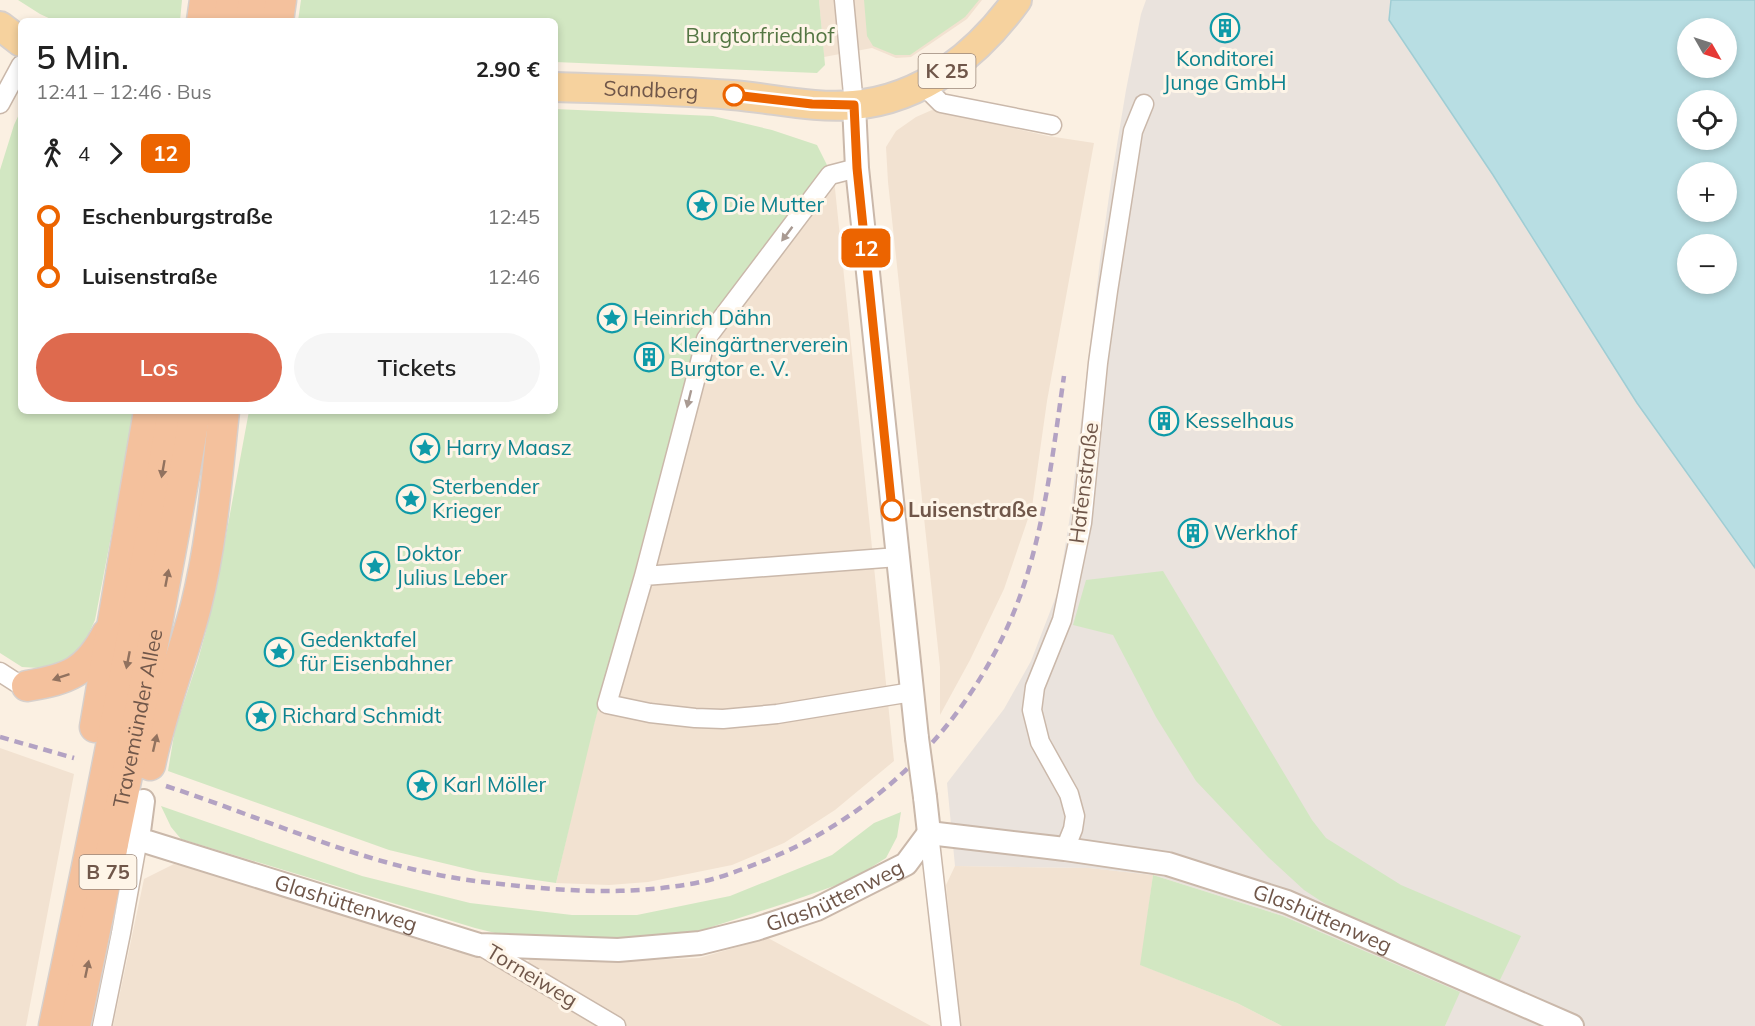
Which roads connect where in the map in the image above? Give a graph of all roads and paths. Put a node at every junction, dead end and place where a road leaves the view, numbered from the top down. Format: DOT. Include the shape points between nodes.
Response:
graph roads {
  1 [pos="205,0"];
  2 [pos="232,0"];
  3 [pos="254,0"];
  4 [pos="281,0"];
  5 [pos="844,0"];
  6 [pos="1017,0"];
  7 [pos="202,18"];
  8 [pos="229,18"];
  9 [pos="251,18"];
  10 [pos="278,18"];
  11 [pos="0,26"];
  12 [pos="18,40"];
  13 [pos="18,71"];
  14 [pos="924,86"];
  15 [pos="558,87"];
  16 [pos="0,104"];
  17 [pos="1144,104"];
  18 [pos="854,105"];
  19 [pos="1052,125"];
  20 [pos="857,168"];
  21 [pos="148,414"];
  22 [pos="172,414"];
  23 [pos="195,414"];
  24 [pos="224,414"];
  25 [pos="214,505"];
  26 [pos="898,557"];
  27 [pos="644,576"];
  28 [pos="113,624"];
  29 [pos="0,672"];
  30 [pos="27,686"];
  31 [pos="912,692"];
  32 [pos="140,718"];
  33 [pos="143,801"];
  34 [pos="929,833"];
  35 [pos="138,839"];
  36 [pos="1065,849"];
  37 [pos="479,945"];
  38 [pos="66,969"];
  39 [pos="44,1026"];
  40 [pos="54,1026"];
  41 [pos="75,1026"];
  42 [pos="102,1026"];
  43 [pos="616,1026"];
  44 [pos="951,1026"];
  45 [pos="1572,1026"];
  1 -- 7 [label="highway"];
  2 -- 8 [label="highway"];
  3 -- 9 [label="highway"];
  4 -- 10 [label="highway"];
  5 -- 18 [label="street"];
  6 -- 14 [label="main road, K 25" via="990,33"];
  11 -- 12 [label="main road"];
  13 -- 16 [label="street"];
  14 -- 18 [label="main road, K 25"];
  14 -- 19 [label="street" via="941,103"];
  15 -- 18 [label="main road, Sandberg / K 25" via="730,94"];
  17 -- 36 [label="street, Hafenstraße" via="1133,131 1108,291 1082,523 1062,620 1035,687 1032,710 1040,742 1069,794 1075,816"];
  18 -- 20 [label="street"];
  20 -- 26 [label="street"];
  20 -- 27 [label="street, one-way" via="831,175 706,339"];
  21 -- 28 [label="highway, B 75"];
  22 -- 38 [label="highway, Travemünder Allee, one-way"];
  32 -- 23 [label="highway, Travemünder Allee, one-way"];
  24 -- 25 [label="highway, B 75"];
  25 -- 32 [label="highway, B 75" via="171,639"];
  33 -- 25 [label="highway, one-way" via="156,739 196,608"];
  26 -- 27 [label="street"];
  26 -- 31 [label="street"];
  27 -- 31 [label="street" via="607,705 650,713 723,718 777,714"];
  28 -- 30 [label="highway, one-way" via="97,653 78,672"];
  28 -- 38 [label="highway, B 75" via="75,850"];
  29 -- 30 [label="street"];
  31 -- 34 [label="street, bridge"];
  41 -- 32 [label="highway, Travemünder Allee / B 75, one-way"];
  33 -- 35 [label="street, Travemünder Allee"];
  34 -- 36 [label="street, Glashüttenweg"];
  34 -- 37 [label="street, Glashüttenweg" via="906,864 817,909 700,943 618,950"];
  34 -- 44 [label="street"];
  35 -- 37 [label="street, Glashüttenweg"];
  35 -- 42 [label="street, Travemünder Allee"];
  36 -- 45 [label="street, Glashüttenweg" via="1168,864 1287,902"];
  37 -- 43 [label="street, Torneiweg"];
  38 -- 39 [label="highway"];
  38 -- 40 [label="highway, Travemünder Allee / B 75"];
}
